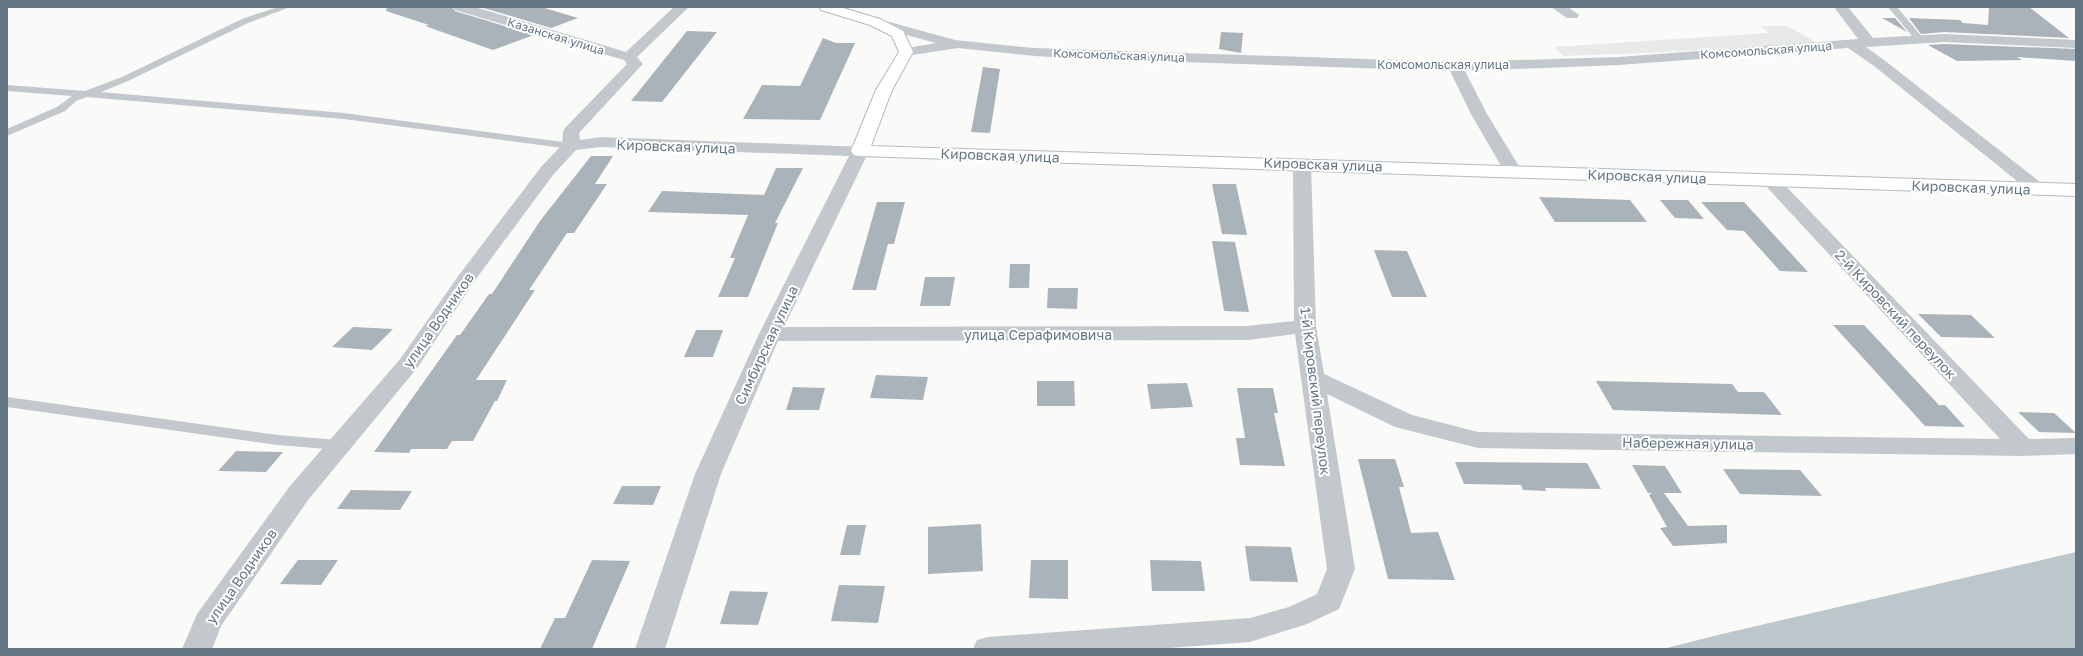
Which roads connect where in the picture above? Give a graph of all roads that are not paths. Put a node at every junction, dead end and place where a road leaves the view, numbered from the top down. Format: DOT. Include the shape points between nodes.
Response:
graph roads {
  1 [pos="286,7"];
  2 [pos="460,7"];
  3 [pos="682,7"];
  4 [pos="826,7"];
  5 [pos="1558,7"];
  6 [pos="1841,7"];
  7 [pos="1892,7"];
  8 [pos="1572,15"];
  9 [pos="875,22"];
  10 [pos="1920,40"];
  11 [pos="1869,43"];
  12 [pos="958,44"];
  13 [pos="1851,44"];
  14 [pos="2076,44"];
  15 [pos="906,52"];
  16 [pos="629,57"];
  17 [pos="1454,67"];
  18 [pos="7,88"];
  19 [pos="85,94"];
  20 [pos="7,133"];
  21 [pos="571,146"];
  22 [pos="860,151"];
  23 [pos="1302,164"];
  24 [pos="1514,171"];
  25 [pos="1770,180"];
  26 [pos="2038,189"];
  27 [pos="2075,191"];
  28 [pos="1305,326"];
  29 [pos="770,334"];
  30 [pos="1313,378"];
  31 [pos="7,402"];
  32 [pos="338,445"];
  33 [pos="2076,446"];
  34 [pos="2023,448"];
  35 [pos="197,649"];
  36 [pos="650,649"];
  37 [pos="988,649"];
  1 -- 19 [label="lane" via="245,21 125,79"];
  2 -- 16 [label="street, Казанская улица"];
  3 -- 16 [label="street"];
  4 -- 9 [label="main road"];
  5 -- 8 [label="street"];
  6 -- 11 [label="street"];
  7 -- 10 [label="lane"];
  9 -- 12 [label="street"];
  9 -- 15 [label="main road" via="898,34"];
  10 -- 11 [label="street, Комсомольская улица"];
  10 -- 14 [label="street, Комсомольская улица" via="1951,38"];
  11 -- 13 [label="street, Комсомольская улица"];
  12 -- 15 [label="street, Комсомольская улица"];
  12 -- 17 [label="street, Комсомольская улица" via="1072,54"];
  13 -- 17 [label="street, Комсомольская улица" via="1619,61"];
  13 -- 26 [label="street" via="1879,63"];
  15 -- 22 [label="main road, Симбирская улица" via="884,90"];
  16 -- 21 [label="street" via="635,64 570,132"];
  17 -- 24 [label="street"];
  18 -- 19 [label="lane"];
  19 -- 20 [label="lane" via="72,99 61,109"];
  19 -- 21 [label="lane" via="344,116"];
  21 -- 22 [label="street, Кировская улица" via="601,142"];
  21 -- 32 [label="street, улица Водников" via="547,171 471,272 410,362"];
  22 -- 23 [label="main road, Кировская улица"];
  22 -- 29 [label="street, Симбирская улица"];
  23 -- 24 [label="main road, Кировская улица"];
  23 -- 28 [label="street, 1-й Кировский переулок"];
  24 -- 25 [label="main road, Кировская улица"];
  25 -- 26 [label="main road, Кировская улица"];
  25 -- 34 [label="street, 2-й Кировский переулок"];
  26 -- 27 [label="main road, Кировская улица"];
  28 -- 29 [label="street, улица Серафимовича" via="1247,333"];
  28 -- 30 [label="street, 1-й Кировский переулок"];
  29 -- 36 [label="street, Симбирская улица" via="708,474"];
  30 -- 34 [label="street, Набережная улица" via="1404,421 1478,440"];
  30 -- 37 [label="street, 1-й Кировский переулок" via="1341,569 1329,601 1297,616 1250,630"];
  31 -- 32 [label="lane" via="278,440"];
  32 -- 35 [label="street, улица Водников" via="299,493 232,586 208,622"];
  33 -- 34 [label="street, Набережная улица"];
}
